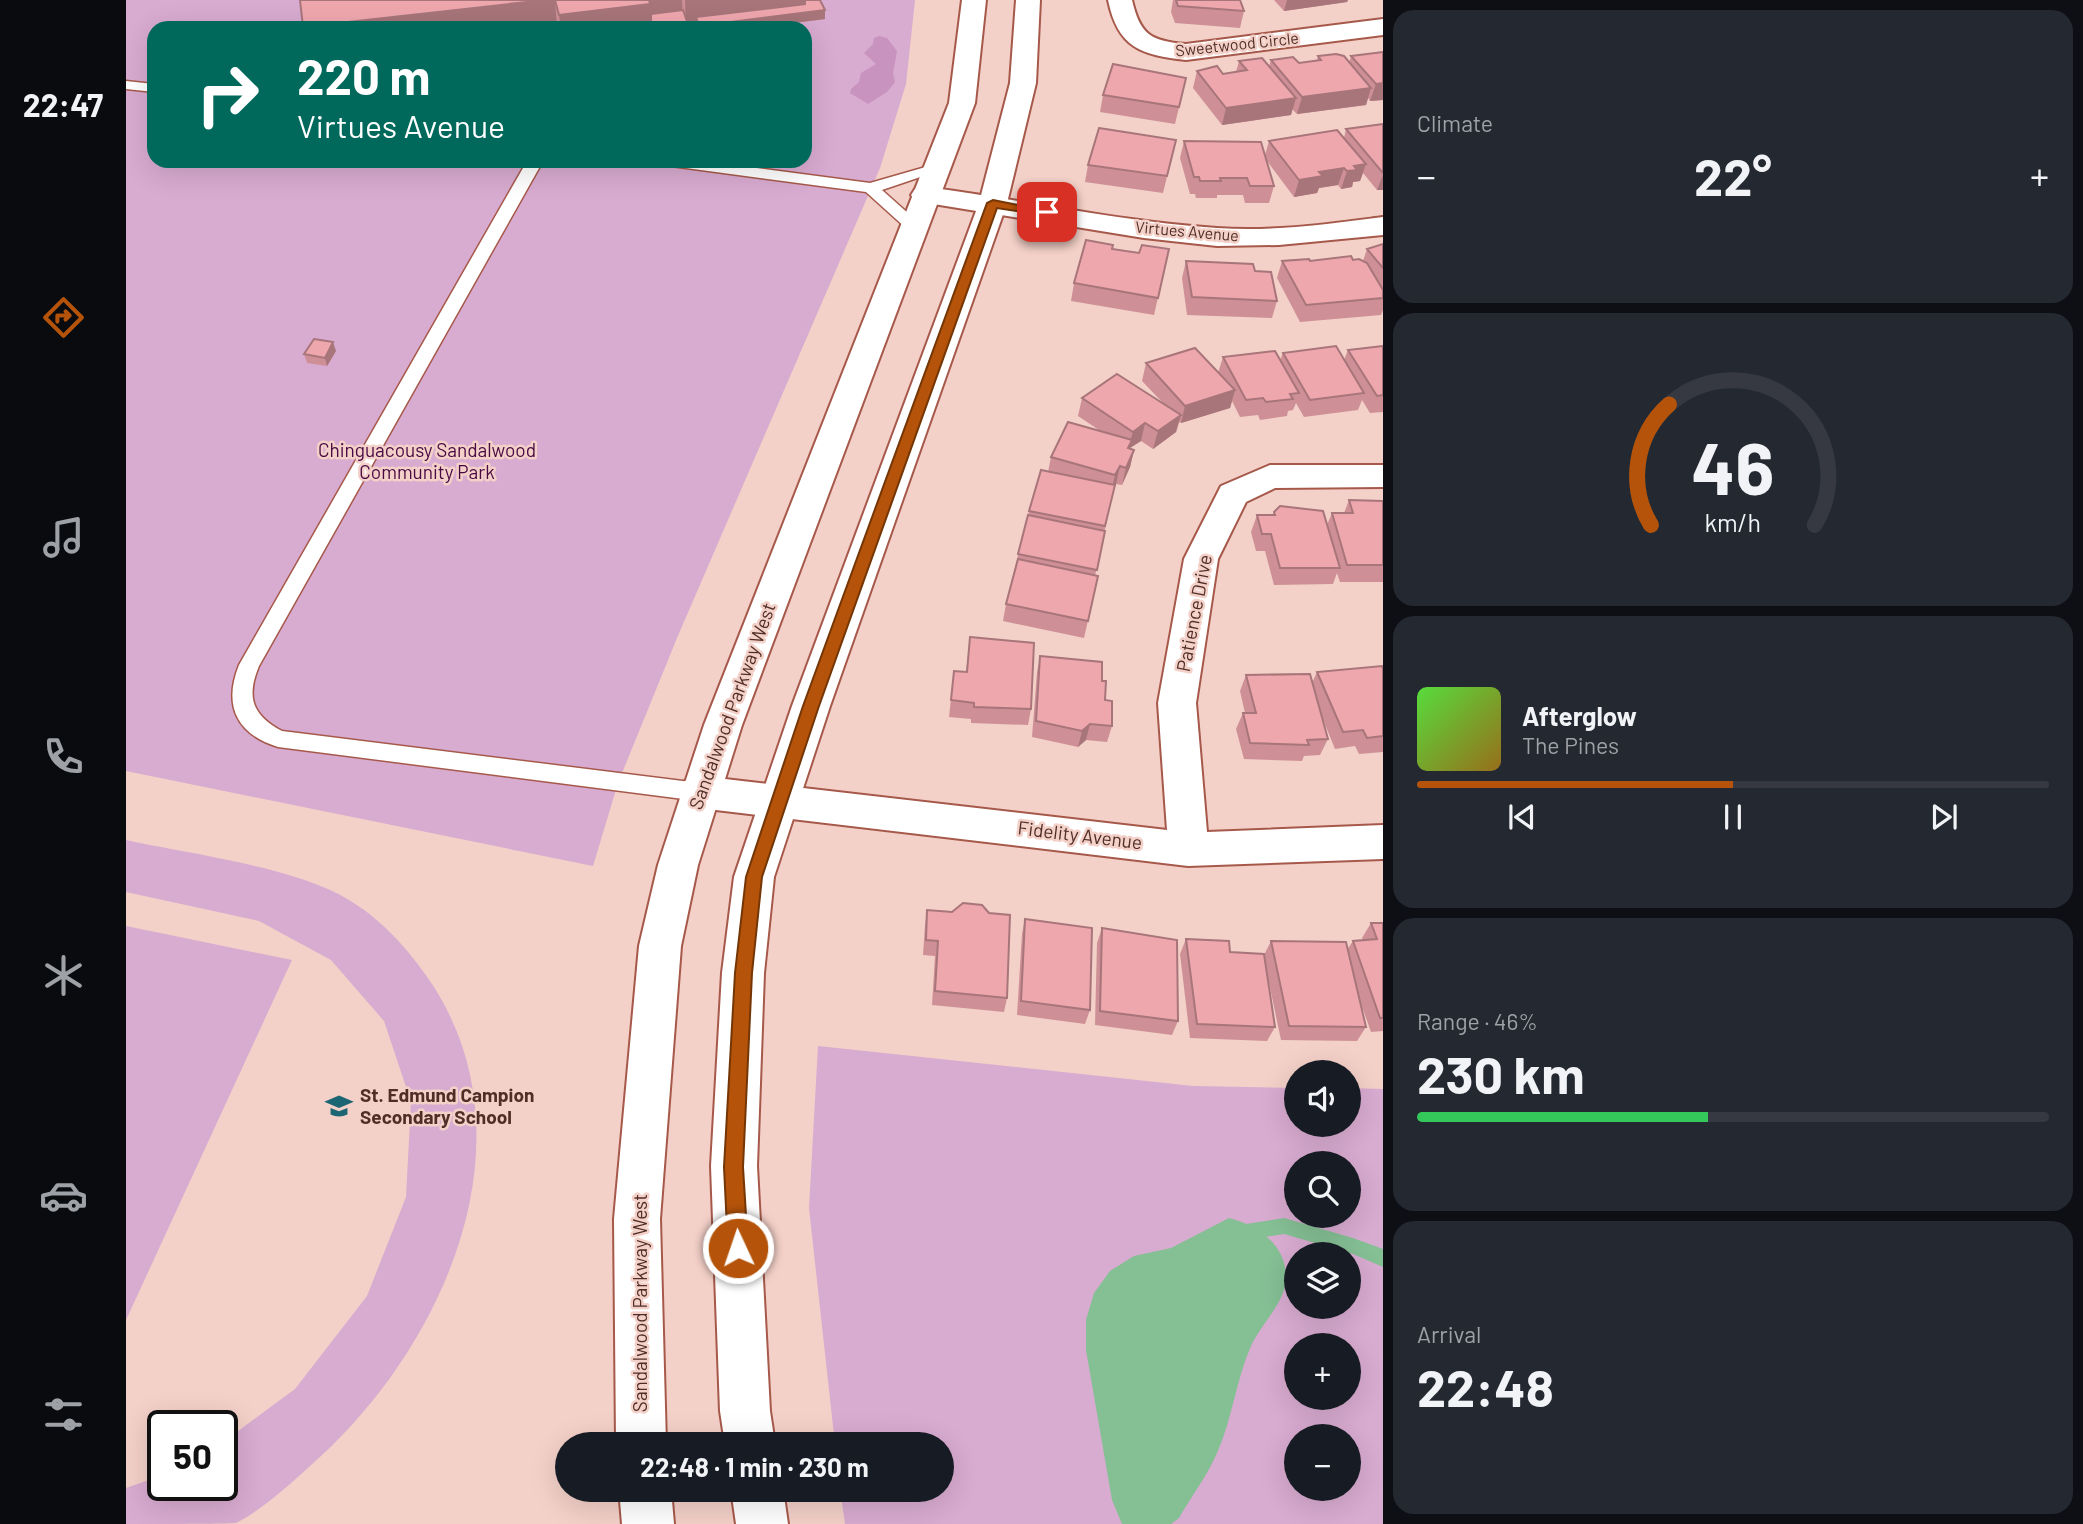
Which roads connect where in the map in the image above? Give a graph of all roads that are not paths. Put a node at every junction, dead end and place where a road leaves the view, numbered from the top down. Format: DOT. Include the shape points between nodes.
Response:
graph roads {
  1 [pos="974,0"];
  2 [pos="1028,0"];
  3 [pos="1120,0"];
  4 [pos="1383,27"];
  5 [pos="126,85"];
  6 [pos="147,87"];
  7 [pos="531,168"];
  8 [pos="738,168"];
  9 [pos="872,188"];
  10 [pos="925,197"];
  11 [pos="993,203"];
  12 [pos="1383,226"];
  13 [pos="1383,476"];
  14 [pos="699,792"];
  15 [pos="778,799"];
  16 [pos="1383,842"];
  17 [pos="1188,849"];
  18 [pos="641,1432"];
  19 [pos="749,1432"];
  20 [pos="646,1502"];
  21 [pos="759,1502"];
  22 [pos="648,1524"];
  23 [pos="762,1524"];
  1 -- 10 [label="main road, Sandalwood Parkway West" via="962,103"];
  2 -- 11 [label="main road" via="1023,82"];
  3 -- 4 [label="main road, Sweetwood Circle" via="1123,20 1133,38 1159,50 1186,52"];
  5 -- 6 [label="lane"];
  7 -- 14 [label="lane" via="249,665 240,700 259,730 278,738"];
  8 -- 9 [label="lane"];
  9 -- 10 [label="lane"];
  9 -- 10 [label="lane"];
  10 -- 11 [label="main road, Virtues Avenue"];
  10 -- 14 [label="main road, Sandalwood Parkway West"];
  11 -- 12 [label="main road, Virtues Avenue" via="1153,231 1221,237"];
  11 -- 15 [label="main road"];
  13 -- 17 [label="main road, Patience Drive" via="1270,477 1233,494 1200,559 1177,703"];
  14 -- 15 [label="main road"];
  14 -- 18 [label="main road, Sandalwood Parkway West" via="660,946 637,1219"];
  15 -- 17 [label="main road, Fidelity Avenue"];
  15 -- 19 [label="main road" via="754,877 743,973 734,1167"];
  16 -- 17 [label="main road, Fidelity Avenue"];
  20 -- 22 [label="main road"];
  21 -- 23 [label="main road"];
}
